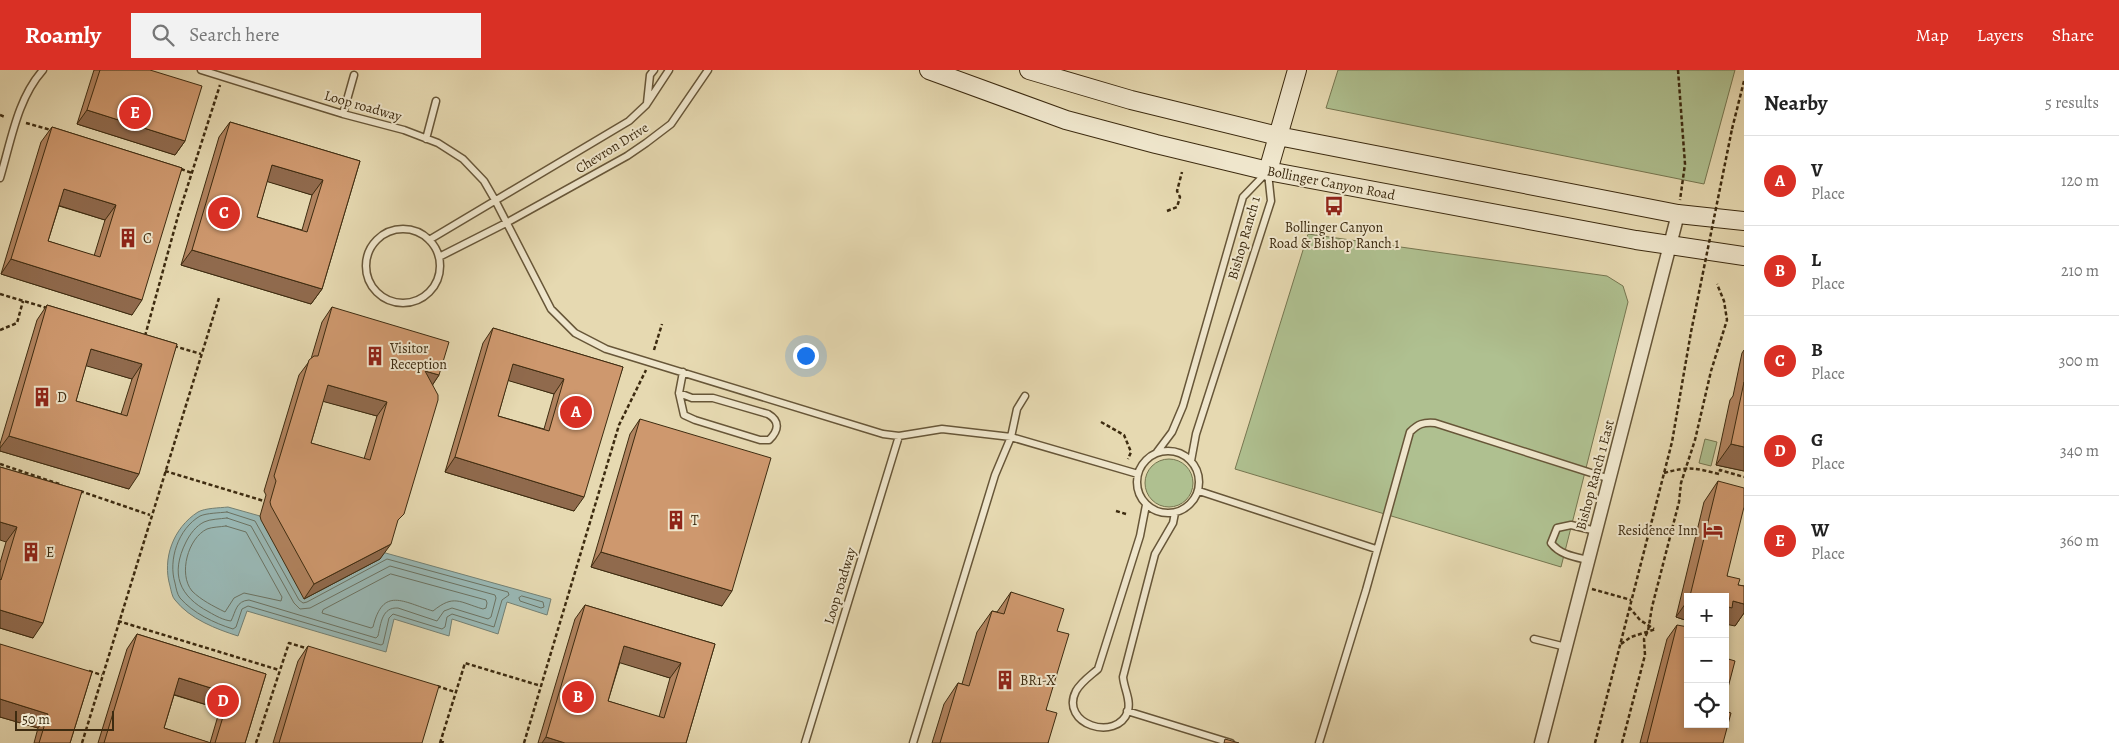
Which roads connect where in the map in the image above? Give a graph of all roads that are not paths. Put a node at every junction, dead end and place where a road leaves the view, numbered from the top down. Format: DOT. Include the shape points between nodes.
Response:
graph roads {
  1 [pos="43,70"];
  2 [pos="201,70"];
  3 [pos="654,70"];
  4 [pos="669,70"];
  5 [pos="708,70"];
  6 [pos="928,70"];
  7 [pos="1029,70"];
  8 [pos="1297,70"];
  9 [pos="354,75"];
  10 [pos="436,101"];
  11 [pos="646,105"];
  12 [pos="343,114"];
  13 [pos="1278,136"];
  14 [pos="426,139"];
  15 [pos="1268,171"];
  16 [pos="0,178"];
  17 [pos="495,200"];
  18 [pos="1678,214"];
  19 [pos="1744,221"];
  20 [pos="508,222"];
  21 [pos="429,240"];
  22 [pos="1671,246"];
  23 [pos="1744,256"];
  24 [pos="440,257"];
  25 [pos="684,372"];
  26 [pos="679,393"];
  27 [pos="1025,396"];
  28 [pos="899,436"];
  29 [pos="1011,436"];
  30 [pos="1157,452"];
  31 [pos="1191,460"];
  32 [pos="1138,474"];
  33 [pos="1610,479"];
  34 [pos="1199,491"];
  35 [pos="1146,505"];
  36 [pos="1175,513"];
  37 [pos="1596,531"];
  38 [pos="1376,549"];
  39 [pos="1588,560"];
  40 [pos="1534,639"];
  41 [pos="1566,647"];
  42 [pos="1128,711"];
  43 [pos="805,743"];
  44 [pos="913,743"];
  45 [pos="1231,743"];
  46 [pos="1319,743"];
  47 [pos="1541,743"];
  1 -- 16 [label="lane" via="25,96"];
  2 -- 12 [label="lane, Loop roadway"];
  3 -- 11 [label="lane" via="650,75"];
  4 -- 11 [label="lane, Chevron Drive"];
  5 -- 20 [label="lane, Chevron Drive" via="671,124 627,156"];
  6 -- 15 [label="main road, Bollinger Canyon Road" via="1066,120"];
  7 -- 13 [label="main road" via="1131,100"];
  8 -- 13 [label="main road"];
  9 -- 12 [label="lane"];
  10 -- 14 [label="lane"];
  11 -- 17 [label="lane, Chevron Drive" via="612,132"];
  12 -- 14 [label="lane, Loop roadway"];
  13 -- 15 [label="main road"];
  13 -- 18 [label="main road"];
  14 -- 17 [label="lane, Loop roadway" via="463,159 484,181"];
  15 -- 22 [label="main road, Bollinger Canyon Road"];
  15 -- 30 [label="lane, Bishop Ranch 1" via="1244,197 1183,406 1172,432"];
  15 -- 31 [label="lane, Bishop Ranch 1" via="1270,201 1196,434"];
  17 -- 20 [label="lane, Loop roadway"];
  17 -- 21 [label="lane, Chevron Drive"];
  18 -- 19 [label="main road"];
  18 -- 22 [label="street, Bishop Ranch 1 East"];
  20 -- 24 [label="lane, Chevron Drive"];
  20 -- 25 [label="lane, Loop roadway" via="551,309 575,333 606,349"];
  21 -- 24 [label="lane"];
  21 -- 24 [label="lane" via="419,232 407,229 383,235 368,255 368,280 384,298 396,303 420,300 438,282"];
  22 -- 23 [label="main road, Bollinger Canyon Road"];
  22 -- 33 [label="street, Bishop Ranch 1 East"];
  25 -- 26 [label="lane"];
  25 -- 28 [label="lane, Loop roadway" via="883,434"];
  26 -- 26 [label="lane" via="684,415 695,420 760,440 769,440 777,429 774,418 768,414 713,398 692,398"];
  27 -- 29 [label="lane" via="1017,409"];
  28 -- 29 [label="lane, Loop roadway" via="942,429"];
  28 -- 43 [label="lane, Loop roadway"];
  29 -- 32 [label="lane, Loop roadway"];
  29 -- 44 [label="lane" via="994,475"];
  30 -- 31 [label="lane" via="1172,451"];
  30 -- 32 [label="lane" via="1144,461"];
  31 -- 34 [label="lane" via="1199,473"];
  32 -- 35 [label="lane" via="1137,487"];
  33 -- 37 [label="street, Bishop Ranch 1 East"];
  33 -- 38 [label="lane" via="1435,423 1417,424 1410,432"];
  34 -- 36 [label="lane" via="1190,505"];
  34 -- 38 [label="lane"];
  35 -- 36 [label="lane" via="1162,513"];
  35 -- 42 [label="lane" via="1140,536 1098,669 1082,683 1073,699 1078,717 1090,728 1099,730 1117,724"];
  36 -- 42 [label="lane" via="1173,524 1155,554 1123,677"];
  37 -- 39 [label="street, Bishop Ranch 1 East"];
  37 -- 39 [label="lane" via="1564,525 1553,534 1552,543 1556,549"];
  38 -- 46 [label="lane"];
  39 -- 41 [label="street, Bishop Ranch 1 East"];
  40 -- 41 [label="lane"];
  41 -- 47 [label="street, Bishop Ranch 1 East"];
  42 -- 45 [label="lane"];
}
